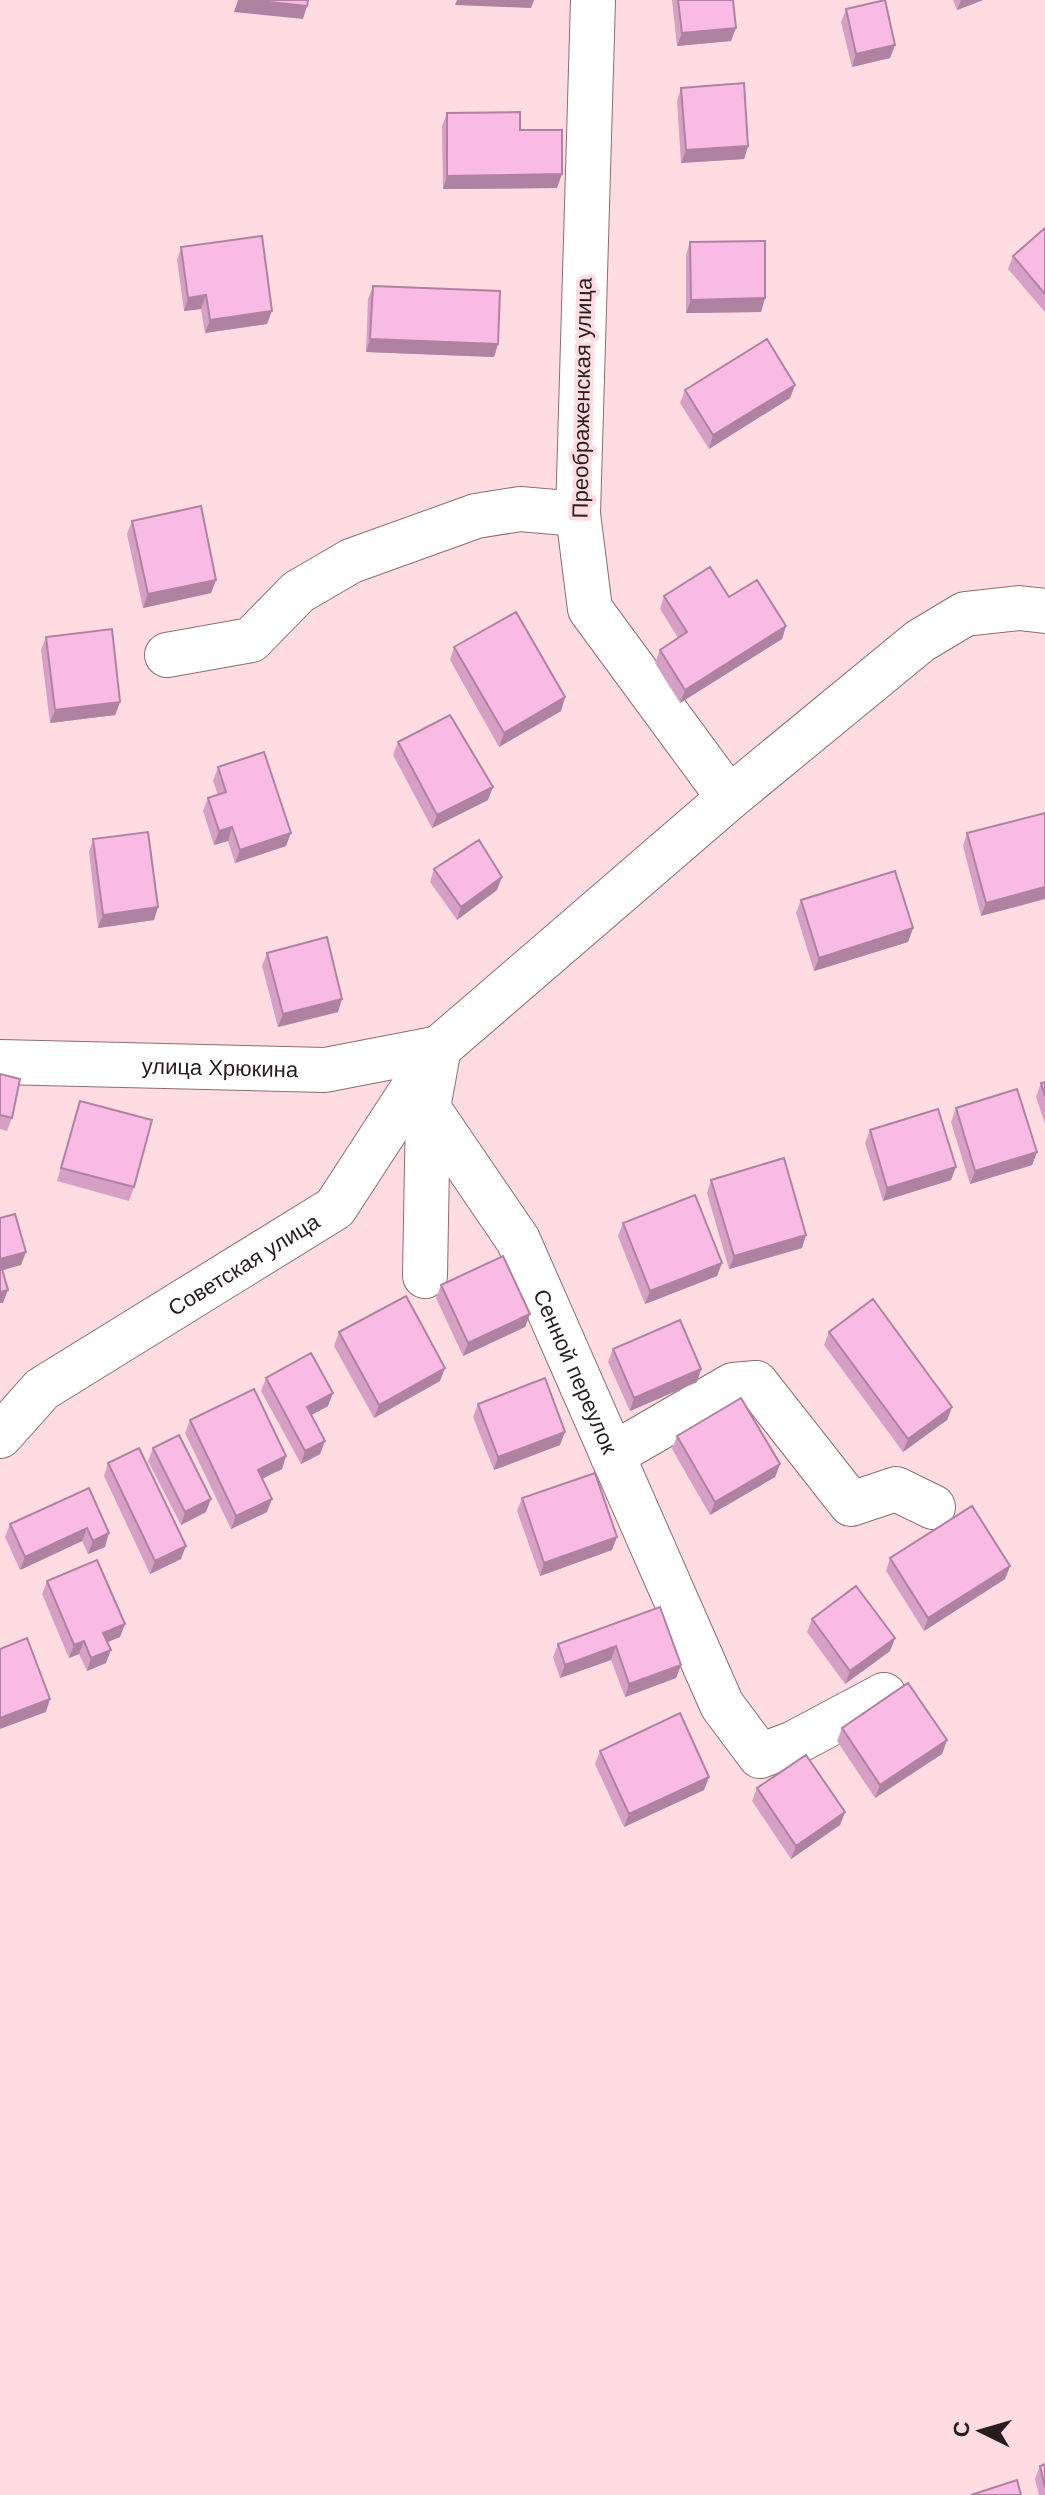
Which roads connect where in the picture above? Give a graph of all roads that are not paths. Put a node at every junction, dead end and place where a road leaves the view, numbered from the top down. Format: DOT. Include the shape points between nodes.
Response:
graph roads {
  1 [pos="593,0"];
  2 [pos="578,514"];
  3 [pos="1045,611"];
  4 [pos="167,655"];
  5 [pos="729,798"];
  6 [pos="439,1048"];
  7 [pos="0,1062"];
  8 [pos="428,1108"];
  9 [pos="425,1276"];
  10 [pos="0,1436"];
  11 [pos="612,1455"];
  12 [pos="933,1507"];
  13 [pos="884,1695"];
  1 -- 2 [label="street, Преображенская улица"];
  2 -- 4 [label="street" via="520,509 476,516 351,561 298,592 251,640"];
  2 -- 5 [label="street, Преображенская улица" via="590,609"];
  3 -- 5 [label="street" via="965,614 920,641"];
  5 -- 6 [label="street"];
  6 -- 7 [label="street, улица Хрюкина" via="325,1070"];
  6 -- 8 [label="street"];
  6 -- 10 [label="street, Советская улица" via="335,1208 42,1389"];
  8 -- 9 [label="street"];
  8 -- 11 [label="street, Сенной переулок" via="518,1240"];
  11 -- 12 [label="street" via="733,1385 756,1383 851,1504 896,1489"];
  11 -- 13 [label="street, Сенной переулок" via="722,1705 760,1756"];
}
